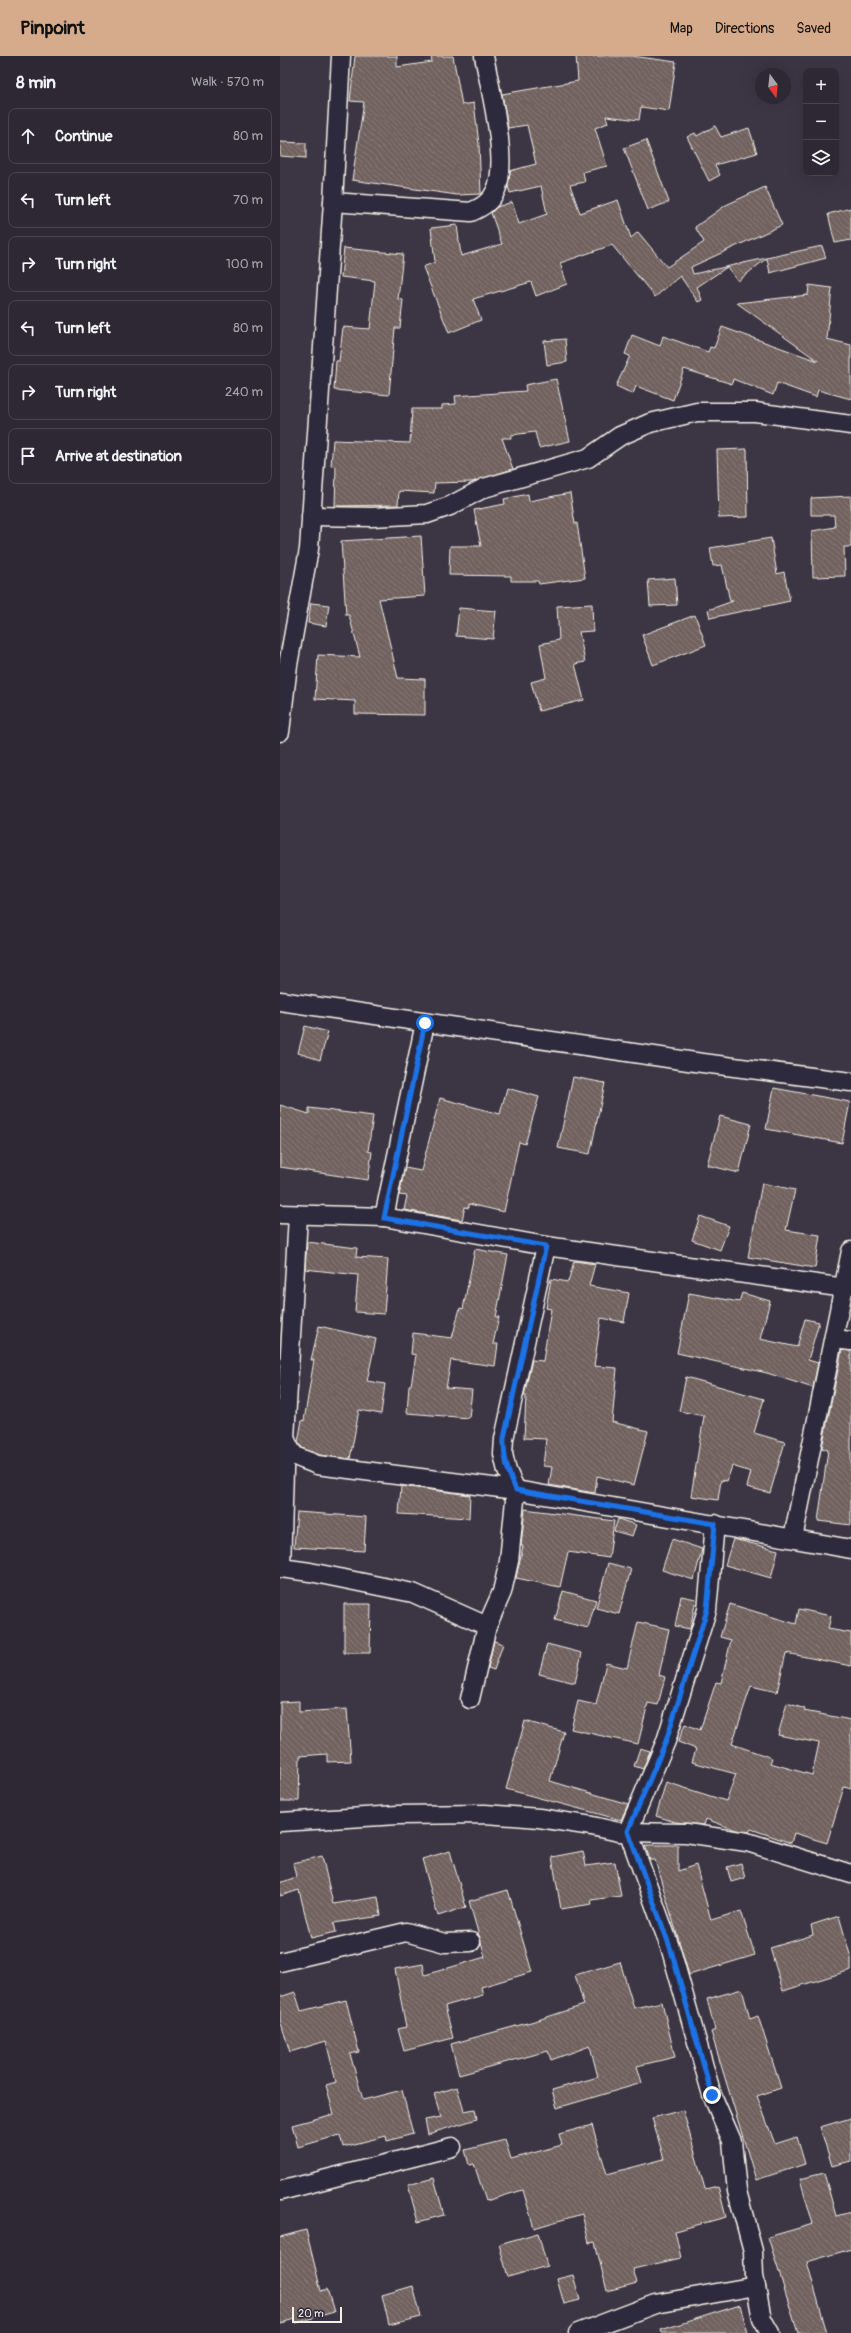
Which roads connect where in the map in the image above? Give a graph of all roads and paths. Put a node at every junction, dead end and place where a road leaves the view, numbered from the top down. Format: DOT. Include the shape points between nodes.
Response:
graph roads {
  1 [pos="341,56"];
  2 [pos="484,56"];
  3 [pos="333,202"];
  4 [pos="851,425"];
  5 [pos="311,516"];
  6 [pos="280,732"];
  7 [pos="280,1001"];
  8 [pos="425,1023"];
  9 [pos="851,1082"];
  10 [pos="280,1214"];
  11 [pos="298,1216"];
  12 [pos="384,1218"];
  13 [pos="546,1246"];
  14 [pos="851,1251"];
  15 [pos="844,1288"];
  16 [pos="843,1340"];
  17 [pos="282,1438"];
  18 [pos="516,1490"];
  19 [pos="715,1524"];
  20 [pos="793,1538"];
  21 [pos="851,1549"];
  22 [pos="280,1568"];
  23 [pos="487,1626"];
  24 [pos="470,1698"];
  25 [pos="280,1822"];
  26 [pos="628,1831"];
  27 [pos="851,1874"];
  28 [pos="471,1942"];
  29 [pos="280,1962"];
  30 [pos="452,2147"];
  31 [pos="280,2191"];
  32 [pos="756,2286"];
  33 [pos="578,2333"];
  34 [pos="770,2333"];
  1 -- 3 [label="street"];
  2 -- 3 [label="street" via="501,157 496,190 486,204 471,212"];
  3 -- 5 [label="street"];
  4 -- 5 [label="street" via="755,412 697,412 650,423 620,436 588,458 484,488 450,506 427,514 372,517"];
  5 -- 6 [label="street" via="309,549 288,665"];
  7 -- 8 [label="street"];
  8 -- 9 [label="street"];
  8 -- 12 [label="street"];
  10 -- 11 [label="street"];
  11 -- 12 [label="street"];
  11 -- 17 [label="street"];
  12 -- 13 [label="street"];
  13 -- 15 [label="street"];
  13 -- 18 [label="street" via="504,1438 503,1454 507,1471"];
  14 -- 15 [label="street"];
  15 -- 16 [label="street"];
  16 -- 20 [label="street"];
  17 -- 18 [label="street" via="298,1459 317,1465"];
  17 -- 22 [label="street"];
  18 -- 19 [label="street"];
  18 -- 23 [label="street" via="509,1561 502,1592"];
  19 -- 20 [label="street"];
  19 -- 26 [label="street" via="707,1610 666,1741"];
  20 -- 21 [label="street"];
  22 -- 23 [label="street" via="413,1593"];
  23 -- 24 [label="street"];
  25 -- 26 [label="street" via="398,1815 485,1814 540,1818 618,1832"];
  26 -- 27 [label="street" via="686,1833 747,1842"];
  26 -- 32 [label="street" via="671,1950 712,2095 732,2140 737,2191 753,2251"];
  28 -- 29 [label="street" via="445,1943 406,1932"];
  30 -- 31 [label="street"];
  32 -- 33 [label="street" via="655,2304"];
  32 -- 34 [label="street" via="762,2319"];
}
